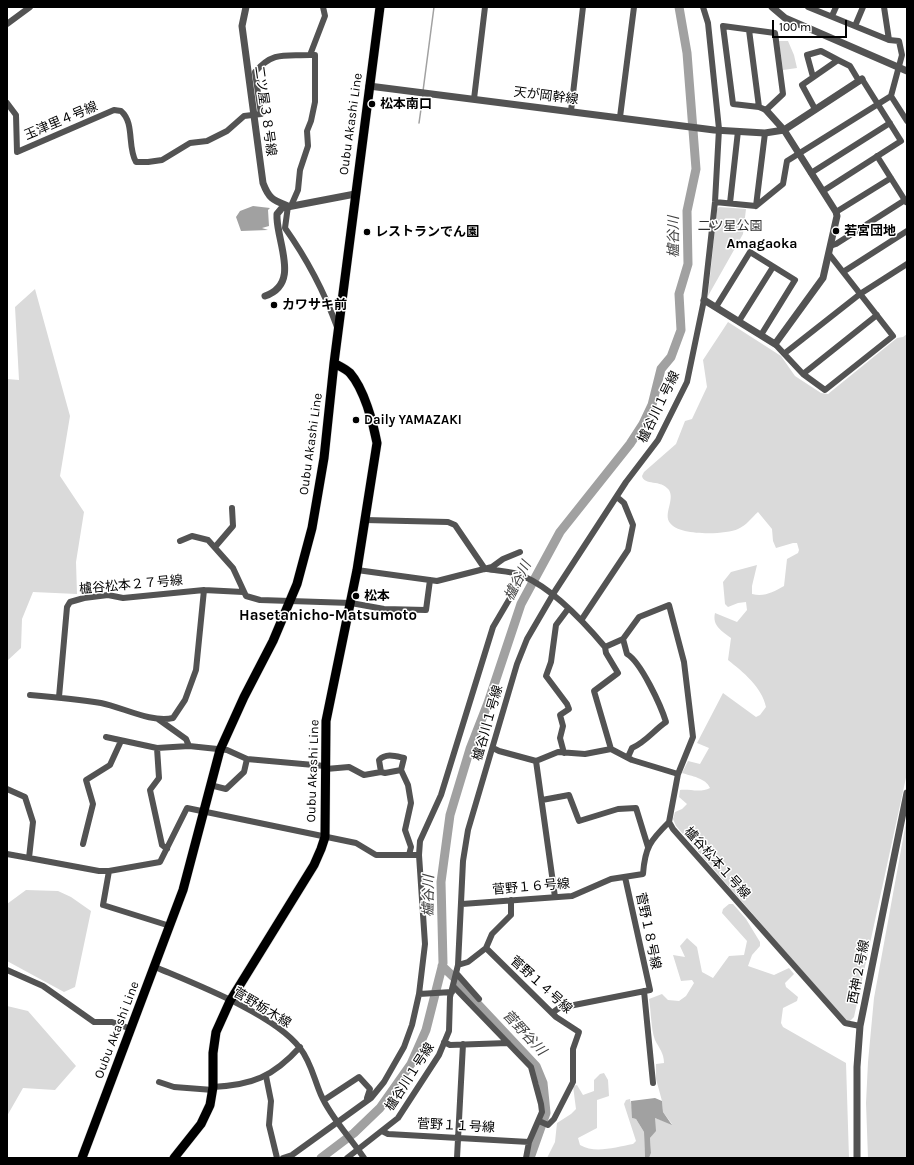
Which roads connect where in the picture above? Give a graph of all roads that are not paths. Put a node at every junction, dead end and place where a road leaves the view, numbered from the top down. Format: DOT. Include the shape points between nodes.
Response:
graph roads {
  1 [pos="30,7"];
  2 [pos="246,7"];
  3 [pos="323,7"];
  4 [pos="380,7"];
  5 [pos="485,7"];
  6 [pos="583,7"];
  7 [pos="634,7"];
  8 [pos="703,7"];
  9 [pos="772,7"];
  10 [pos="808,7"];
  11 [pos="836,7"];
  12 [pos="863,7"];
  13 [pos="884,7"];
  14 [pos="832,16"];
  15 [pos="7,24"];
  16 [pos="855,26"];
  17 [pos="749,30"];
  18 [pos="889,40"];
  19 [pos="310,55"];
  20 [pos="838,60"];
  21 [pos="898,68"];
  22 [pos="907,71"];
  23 [pos="813,77"];
  24 [pos="860,80"];
  25 [pos="369,86"];
  26 [pos="890,96"];
  27 [pos="474,99"];
  28 [pos="7,103"];
  29 [pos="877,103"];
  30 [pos="762,109"];
  31 [pos="815,109"];
  32 [pos="571,111"];
  33 [pos="254,115"];
  34 [pos="620,117"];
  35 [pos="907,121"];
  36 [pos="890,123"];
  37 [pos="716,129"];
  38 [pos="784,130"];
  39 [pos="738,131"];
  40 [pos="765,132"];
  41 [pos="904,139"];
  42 [pos="799,154"];
  43 [pos="877,156"];
  44 [pos="811,172"];
  45 [pos="891,178"];
  46 [pos="823,191"];
  47 [pos="355,194"];
  48 [pos="715,202"];
  49 [pos="906,202"];
  50 [pos="730,203"];
  51 [pos="289,206"];
  52 [pos="756,206"];
  53 [pos="836,212"];
  54 [pos="907,231"];
  55 [pos="830,246"];
  56 [pos="828,254"];
  57 [pos="773,267"];
  58 [pos="906,267"];
  59 [pos="843,272"];
  60 [pos="860,294"];
  61 [pos="265,296"];
  62 [pos="704,300"];
  63 [pos="716,307"];
  64 [pos="876,315"];
  65 [pos="739,321"];
  66 [pos="338,330"];
  67 [pos="761,335"];
  68 [pos="775,344"];
  69 [pos="786,353"];
  70 [pos="334,363"];
  71 [pos="803,374"];
  72 [pos="617,497"];
  73 [pos="232,508"];
  74 [pos="365,520"];
  75 [pos="180,541"];
  76 [pos="215,547"];
  77 [pos="520,552"];
  78 [pos="485,569"];
  79 [pos="357,570"];
  80 [pos="523,576"];
  81 [pos="430,580"];
  82 [pos="204,590"];
  83 [pos="243,592"];
  84 [pos="553,595"];
  85 [pos="290,602"];
  86 [pos="351,603"];
  87 [pos="568,609"];
  88 [pos="582,619"];
  89 [pos="623,639"];
  90 [pos="605,647"];
  91 [pos="30,695"];
  92 [pos="59,697"];
  93 [pos="156,718"];
  94 [pos="106,737"];
  95 [pos="121,741"];
  96 [pos="189,746"];
  97 [pos="157,748"];
  98 [pos="493,748"];
  99 [pos="611,749"];
  100 [pos="220,750"];
  101 [pos="564,753"];
  102 [pos="628,757"];
  103 [pos="247,759"];
  104 [pos="536,761"];
  105 [pos="325,768"];
  106 [pos="401,770"];
  107 [pos="381,772"];
  108 [pos="678,774"];
  109 [pos="210,785"];
  110 [pos="7,789"];
  111 [pos="907,793"];
  112 [pos="542,800"];
  113 [pos="204,812"];
  114 [pos="669,822"];
  115 [pos="324,837"];
  116 [pos="83,844"];
  117 [pos="648,847"];
  118 [pos="166,849"];
  119 [pos="7,854"];
  120 [pos="409,855"];
  121 [pos="419,856"];
  122 [pos="29,858"];
  123 [pos="109,871"];
  124 [pos="625,877"];
  125 [pos="555,897"];
  126 [pos="511,900"];
  127 [pos="462,904"];
  128 [pos="170,926"];
  129 [pos="486,948"];
  130 [pos="458,966"];
  131 [pos="155,967"];
  132 [pos="7,970"];
  133 [pos="458,974"];
  134 [pos="453,989"];
  135 [pos="647,991"];
  136 [pos="419,994"];
  137 [pos="479,999"];
  138 [pos="230,1001"];
  139 [pos="552,1013"];
  140 [pos="860,1026"];
  141 [pos="131,1029"];
  142 [pos="444,1042"];
  143 [pos="508,1043"];
  144 [pos="463,1044"];
  145 [pos="300,1047"];
  146 [pos="266,1076"];
  147 [pos="159,1082"];
  148 [pos="652,1083"];
  149 [pos="213,1089"];
  150 [pos="324,1100"];
  151 [pos="365,1102"];
  152 [pos="539,1121"];
  153 [pos="338,1122"];
  154 [pos="382,1131"];
  155 [pos="458,1137"];
  156 [pos="529,1142"];
  157 [pos="359,1150"];
  158 [pos="82,1158"];
  159 [pos="174,1158"];
  160 [pos="277,1158"];
  161 [pos="283,1158"];
  162 [pos="347,1158"];
  163 [pos="364,1158"];
  164 [pos="457,1158"];
  165 [pos="526,1158"];
  166 [pos="858,1158"];
  1 -- 15 [label="street"];
  2 -- 33 [label="street, 二ツ屋３８号線" via="242,26"];
  3 -- 19 [label="street" via="325,16"];
  4 -- 25 [label="main road, Oubu Akashi Line"];
  5 -- 27 [label="street"];
  6 -- 32 [label="street"];
  7 -- 34 [label="street"];
  8 -- 37 [label="street, 櫨谷川１号線" via="708,23"];
  9 -- 21 [label="street" via="785,18"];
  10 -- 14 [label="street"];
  11 -- 14 [label="street"];
  12 -- 16 [label="street"];
  13 -- 18 [label="street"];
  14 -- 16 [label="street"];
  16 -- 18 [label="street"];
  17 -- 30 [label="street"];
  17 -- 30 [label="street" via="775,33 783,94"];
  17 -- 30 [label="street" via="723,26 733,104"];
  18 -- 21 [label="street" via="899,41 902,55"];
  19 -- 33 [label="street" via="274,57 261,65 255,72 261,114"];
  19 -- 51 [label="street" via="315,55 316,59 314,102 307,132 308,146 300,170 298,190"];
  20 -- 23 [label="street"];
  20 -- 23 [label="street" via="821,51 807,55"];
  20 -- 24 [label="street" via="850,66"];
  21 -- 22 [label="street"];
  21 -- 26 [label="street"];
  23 -- 31 [label="street" via="802,85"];
  24 -- 29 [label="street"];
  24 -- 31 [label="street"];
  25 -- 27 [label="street, 天が岡幹線"];
  25 -- 47 [label="main road, Oubu Akashi Line"];
  26 -- 29 [label="street"];
  26 -- 35 [label="street"];
  27 -- 32 [label="street, 天が岡幹線"];
  28 -- 33 [label="street, 玉津里４号線" via="16,115 17,152 114,110 120,111 126,118 130,128 132,156 136,162 162,160 190,143 207,141 227,131 244,116"];
  29 -- 36 [label="street"];
  29 -- 42 [label="street"];
  30 -- 38 [label="street"];
  31 -- 38 [label="street"];
  32 -- 34 [label="street, 天が岡幹線"];
  33 -- 51 [label="street, 二ツ屋３８号線" via="263,183 268,195 275,201"];
  34 -- 37 [label="street, 天が岡幹線"];
  36 -- 41 [label="street"];
  36 -- 44 [label="street"];
  37 -- 39 [label="street, 天が岡幹線"];
  37 -- 48 [label="street, 櫨谷川１号線"];
  38 -- 40 [label="street, 天が岡幹線"];
  38 -- 42 [label="street"];
  39 -- 40 [label="street, 天が岡幹線"];
  39 -- 50 [label="street"];
  40 -- 52 [label="street"];
  41 -- 43 [label="street"];
  42 -- 44 [label="street"];
  42 -- 52 [label="street" via="787,161 783,184"];
  43 -- 45 [label="street"];
  43 -- 46 [label="street"];
  44 -- 46 [label="street"];
  45 -- 49 [label="street"];
  45 -- 53 [label="street"];
  46 -- 53 [label="street"];
  47 -- 51 [label="street"];
  47 -- 66 [label="main road, Oubu Akashi Line"];
  48 -- 50 [label="street"];
  48 -- 62 [label="street, 櫨谷川１号線"];
  49 -- 55 [label="street"];
  50 -- 52 [label="street"];
  51 -- 61 [label="street" via="282,208 277,214 285,273 280,287"];
  51 -- 66 [label="street" via="285,228 325,293"];
  53 -- 55 [label="street"];
  54 -- 59 [label="street"];
  55 -- 56 [label="street"];
  56 -- 59 [label="street"];
  56 -- 68 [label="street" via="823,278"];
  57 -- 63 [label="street" via="750,252"];
  57 -- 65 [label="street"];
  57 -- 67 [label="street" via="795,280"];
  58 -- 60 [label="street"];
  59 -- 60 [label="street"];
  60 -- 64 [label="street"];
  60 -- 69 [label="street"];
  62 -- 63 [label="street"];
  62 -- 72 [label="street, 櫨谷川１号線" via="687,382 658,440"];
  63 -- 65 [label="street"];
  64 -- 71 [label="street"];
  64 -- 71 [label="street" via="893,336 887,341 825,390"];
  65 -- 67 [label="street"];
  66 -- 70 [label="main road, Oubu Akashi Line"];
  67 -- 68 [label="street"];
  68 -- 69 [label="street"];
  69 -- 71 [label="street"];
  70 -- 74 [label="main road, Oubu Akashi Line" via="349,372 357,384 374,427 377,443"];
  70 -- 85 [label="main road, Oubu Akashi Line" via="324,458 312,528"];
  72 -- 84 [label="street, 櫨谷川１号線"];
  72 -- 88 [label="street" via="624,503 632,525 628,550"];
  73 -- 76 [label="street" via="233,526"];
  74 -- 78 [label="street" via="455,524"];
  74 -- 79 [label="main road, Oubu Akashi Line"];
  75 -- 76 [label="street" via="192,536 201,537"];
  76 -- 83 [label="street" via="233,568"];
  77 -- 78 [label="street"];
  78 -- 80 [label="street"];
  78 -- 81 [label="street" via="437,581"];
  79 -- 81 [label="street"];
  79 -- 86 [label="main road, Oubu Akashi Line"];
  80 -- 84 [label="street"];
  80 -- 121 [label="street" via="493,627 441,795 420,841"];
  81 -- 86 [label="street" via="426,610 384,609"];
  82 -- 83 [label="street, 櫨谷松本２７号線"];
  82 -- 92 [label="street, 櫨谷松本２７号線" via="123,598 96,596 70,602 67,608"];
  82 -- 93 [label="street" via="197,664 185,700 173,718"];
  83 -- 85 [label="street" via="246,596 260,600"];
  84 -- 87 [label="street"];
  84 -- 98 [label="street, 櫨谷川１号線" via="527,639 517,664"];
  85 -- 86 [label="street"];
  85 -- 100 [label="main road, Oubu Akashi Line"];
  86 -- 105 [label="main road, Oubu Akashi Line" via="326,721"];
  87 -- 88 [label="street"];
  87 -- 101 [label="street" via="556,625 551,662 546,676 568,704 569,709 560,716 563,726 560,738"];
  88 -- 90 [label="street"];
  89 -- 90 [label="street"];
  89 -- 102 [label="street" via="627,654 633,657 651,686 666,722 653,731 641,745 632,748"];
  89 -- 108 [label="street, 櫨谷松本１号線" via="639,617 669,605 684,662 693,728 691,745"];
  90 -- 99 [label="street" via="618,673 594,691"];
  91 -- 92 [label="street"];
  92 -- 93 [label="street" via="102,703"];
  93 -- 96 [label="street" via="186,739"];
  94 -- 95 [label="street"];
  95 -- 97 [label="street"];
  95 -- 116 [label="street" via="110,765 86,780 93,804"];
  96 -- 97 [label="street"];
  96 -- 100 [label="street"];
  97 -- 118 [label="street" via="159,778 150,790 162,845"];
  98 -- 104 [label="street"];
  98 -- 127 [label="street, 櫨谷川１号線" via="468,830 463,861"];
  99 -- 101 [label="street" via="585,754"];
  99 -- 102 [label="street"];
  100 -- 103 [label="street" via="227,750"];
  100 -- 109 [label="main road, Oubu Akashi Line"];
  101 -- 104 [label="street" via="558,752"];
  102 -- 108 [label="street"];
  103 -- 105 [label="street"];
  103 -- 109 [label="street" via="244,772 226,789"];
  104 -- 112 [label="street"];
  105 -- 107 [label="street" via="349,767 364,775"];
  105 -- 115 [label="main road, Oubu Akashi Line"];
  106 -- 107 [label="street"];
  106 -- 107 [label="street" via="404,758 392,755 379,760"];
  106 -- 120 [label="street" via="408,785 411,803 405,830 411,847"];
  108 -- 114 [label="street, 櫨谷松本１号線"];
  109 -- 113 [label="main road, Oubu Akashi Line"];
  110 -- 122 [label="street" via="25,797 33,822"];
  111 -- 140 [label="street, 西神２号線"];
  112 -- 117 [label="street" via="569,794 579,821 618,809 636,808"];
  112 -- 125 [label="street"];
  113 -- 115 [label="street"];
  113 -- 118 [label="street" via="187,808"];
  113 -- 128 [label="main road, Oubu Akashi Line" via="183,890"];
  114 -- 117 [label="street"];
  114 -- 140 [label="street, 櫨谷松本１号線" via="673,830 844,1023"];
  115 -- 120 [label="street" via="356,843 376,855"];
  115 -- 138 [label="main road, Oubu Akashi Line" via="314,865"];
  117 -- 124 [label="street, 菅野１６号線" via="644,855 643,874"];
  118 -- 123 [label="street" via="160,862"];
  119 -- 122 [label="street"];
  120 -- 121 [label="street"];
  121 -- 136 [label="street" via="425,944"];
  122 -- 123 [label="street"];
  123 -- 128 [label="street" via="103,905"];
  124 -- 125 [label="street, 菅野１６号線" via="611,879 580,894"];
  124 -- 135 [label="street, 菅野１８号線"];
  125 -- 126 [label="street, 菅野１６号線"];
  126 -- 127 [label="street, 菅野１６号線"];
  126 -- 129 [label="street" via="512,915 492,934"];
  127 -- 130 [label="street, 櫨谷川１号線"];
  128 -- 131 [label="main road, Oubu Akashi Line"];
  129 -- 130 [label="street" via="468,962"];
  129 -- 139 [label="street, 菅野１４号線"];
  130 -- 133 [label="street, 櫨谷川１号線"];
  131 -- 138 [label="street, 菅野栃木線"];
  131 -- 141 [label="main road, Oubu Akashi Line"];
  132 -- 141 [label="street" via="43,986 94,1022 112,1022"];
  133 -- 134 [label="street, 櫨谷川１号線"];
  133 -- 137 [label="street"];
  134 -- 136 [label="street"];
  134 -- 142 [label="street, 櫨谷川１号線" via="449,1031"];
  134 -- 143 [label="street"];
  135 -- 139 [label="street" via="559,1008"];
  135 -- 148 [label="street, 菅野１８号線"];
  136 -- 151 [label="street" via="404,1047 384,1082"];
  138 -- 145 [label="street, 菅野栃木線" via="285,1033"];
  138 -- 149 [label="main road, Oubu Akashi Line" via="216,1032"];
  139 -- 152 [label="street, 菅野１４号線" via="580,1032 573,1049 573,1082 554,1119 548,1125"];
  140 -- 166 [label="street, 西神２号線" via="857,1067"];
  141 -- 158 [label="main road, Oubu Akashi Line"];
  142 -- 144 [label="street" via="450,1045"];
  142 -- 154 [label="street, 櫨谷川１号線" via="439,1055 398,1118"];
  143 -- 144 [label="street"];
  143 -- 152 [label="street" via="531,1067 535,1076 542,1112"];
  144 -- 155 [label="street"];
  145 -- 146 [label="street" via="286,1063"];
  145 -- 150 [label="street, 菅野栃木線"];
  146 -- 149 [label="street" via="254,1082"];
  146 -- 160 [label="street" via="271,1101 269,1125"];
  147 -- 149 [label="street" via="174,1087"];
  149 -- 159 [label="main road, Oubu Akashi Line" via="210,1105 201,1124"];
  150 -- 151 [label="street" via="359,1077 370,1089"];
  150 -- 153 [label="street, 菅野栃木線"];
  151 -- 153 [label="street"];
  152 -- 156 [label="street"];
  153 -- 157 [label="street, 菅野栃木線"];
  153 -- 161 [label="street" via="292,1155"];
  154 -- 155 [label="street, 菅野１１号線" via="388,1134"];
  154 -- 157 [label="street, 櫨谷川１号線"];
  155 -- 156 [label="street, 菅野１１号線"];
  155 -- 164 [label="street"];
  156 -- 165 [label="street"];
  157 -- 162 [label="street, 櫨谷川１号線"];
  157 -- 163 [label="street"];
}
